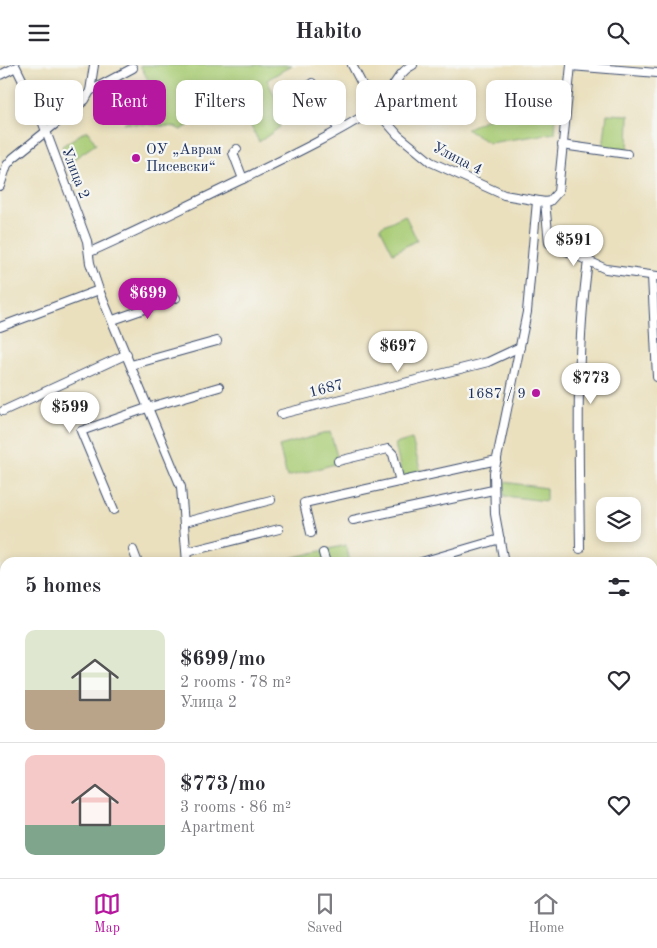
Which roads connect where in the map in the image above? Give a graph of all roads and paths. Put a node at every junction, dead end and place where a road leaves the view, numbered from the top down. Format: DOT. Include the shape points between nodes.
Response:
graph roads {
  1 [pos="94,65"];
  2 [pos="352,65"];
  3 [pos="407,66"];
  4 [pos="571,66"];
  5 [pos="133,68"];
  6 [pos="657,73"];
  7 [pos="0,75"];
  8 [pos="360,80"];
  9 [pos="398,80"];
  10 [pos="90,91"];
  11 [pos="356,119"];
  12 [pos="336,125"];
  13 [pos="389,125"];
  14 [pos="338,129"];
  15 [pos="45,133"];
  16 [pos="562,145"];
  17 [pos="237,149"];
  18 [pos="627,154"];
  19 [pos="3,170"];
  20 [pos="243,179"];
  21 [pos="0,186"];
  22 [pos="541,201"];
  23 [pos="90,252"];
  24 [pos="588,261"];
  25 [pos="655,276"];
  26 [pos="99,290"];
  27 [pos="176,298"];
  28 [pos="113,320"];
  29 [pos="0,327"];
  30 [pos="217,341"];
  31 [pos="520,347"];
  32 [pos="127,354"];
  33 [pos="131,365"];
  34 [pos="657,377"];
  35 [pos="219,387"];
  36 [pos="148,407"];
  37 [pos="3,411"];
  38 [pos="281,414"];
  39 [pos="497,459"];
  40 [pos="338,461"];
  41 [pos="400,481"];
  42 [pos="493,490"];
  43 [pos="271,500"];
  44 [pos="114,510"];
  45 [pos="352,520"];
  46 [pos="186,522"];
  47 [pos="279,529"];
  48 [pos="311,533"];
  49 [pos="500,539"];
  50 [pos="580,549"];
  51 [pos="133,550"];
  52 [pos="187,552"];
  53 [pos="323,553"];
  54 [pos="136,557"];
  55 [pos="187,557"];
  56 [pos="324,557"];
  57 [pos="438,557"];
  58 [pos="503,557"];
  1 -- 10 [label="street"];
  2 -- 8 [label="street, Улица 4"];
  3 -- 9 [label="street"];
  4 -- 6 [label="street"];
  4 -- 16 [label="street"];
  5 -- 10 [label="street"];
  7 -- 15 [label="street, Улица 2" via="16,67"];
  10 -- 15 [label="street" via="85,100"];
  11 -- 14 [label="street"];
  12 -- 14 [label="street"];
  13 -- 22 [label="street, Улица 4" via="431,161 504,195"];
  14 -- 20 [label="street"];
  15 -- 19 [label="street" via="20,151"];
  15 -- 23 [label="street, Улица 2"];
  16 -- 18 [label="street"];
  16 -- 22 [label="street" via="558,192 554,199"];
  17 -- 20 [label="street" via="233,153"];
  19 -- 21 [label="street"];
  20 -- 23 [label="street"];
  22 -- 24 [label="street" via="549,243"];
  22 -- 31 [label="street"];
  23 -- 26 [label="street, Улица 2" via="90,263"];
  24 -- 25 [label="street" via="606,269"];
  24 -- 50 [label="street" via="581,312 579,367"];
  25 -- 34 [label="street"];
  26 -- 28 [label="street, Улица 2"];
  26 -- 29 [label="street"];
  27 -- 28 [label="street"];
  28 -- 32 [label="street, Улица 2"];
  30 -- 33 [label="street"];
  31 -- 38 [label="street, 1687" via="488,361"];
  31 -- 39 [label="street"];
  32 -- 33 [label="street, Улица 2"];
  32 -- 37 [label="street"];
  33 -- 36 [label="street, Улица 2"];
  35 -- 36 [label="street"];
  36 -- 44 [label="street" via="80,431"];
  36 -- 46 [label="street, Улица 2" via="181,487"];
  39 -- 41 [label="street"];
  39 -- 42 [label="street"];
  40 -- 41 [label="street" via="388,449 394,454"];
  41 -- 48 [label="street" via="304,503"];
  42 -- 45 [label="street"];
  42 -- 49 [label="street"];
  43 -- 46 [label="street"];
  46 -- 52 [label="street, Улица 2"];
  47 -- 52 [label="street"];
  49 -- 57 [label="street"];
  49 -- 58 [label="street"];
  51 -- 54 [label="street"];
  52 -- 55 [label="street, Улица 2"];
  53 -- 56 [label="street"];
}
